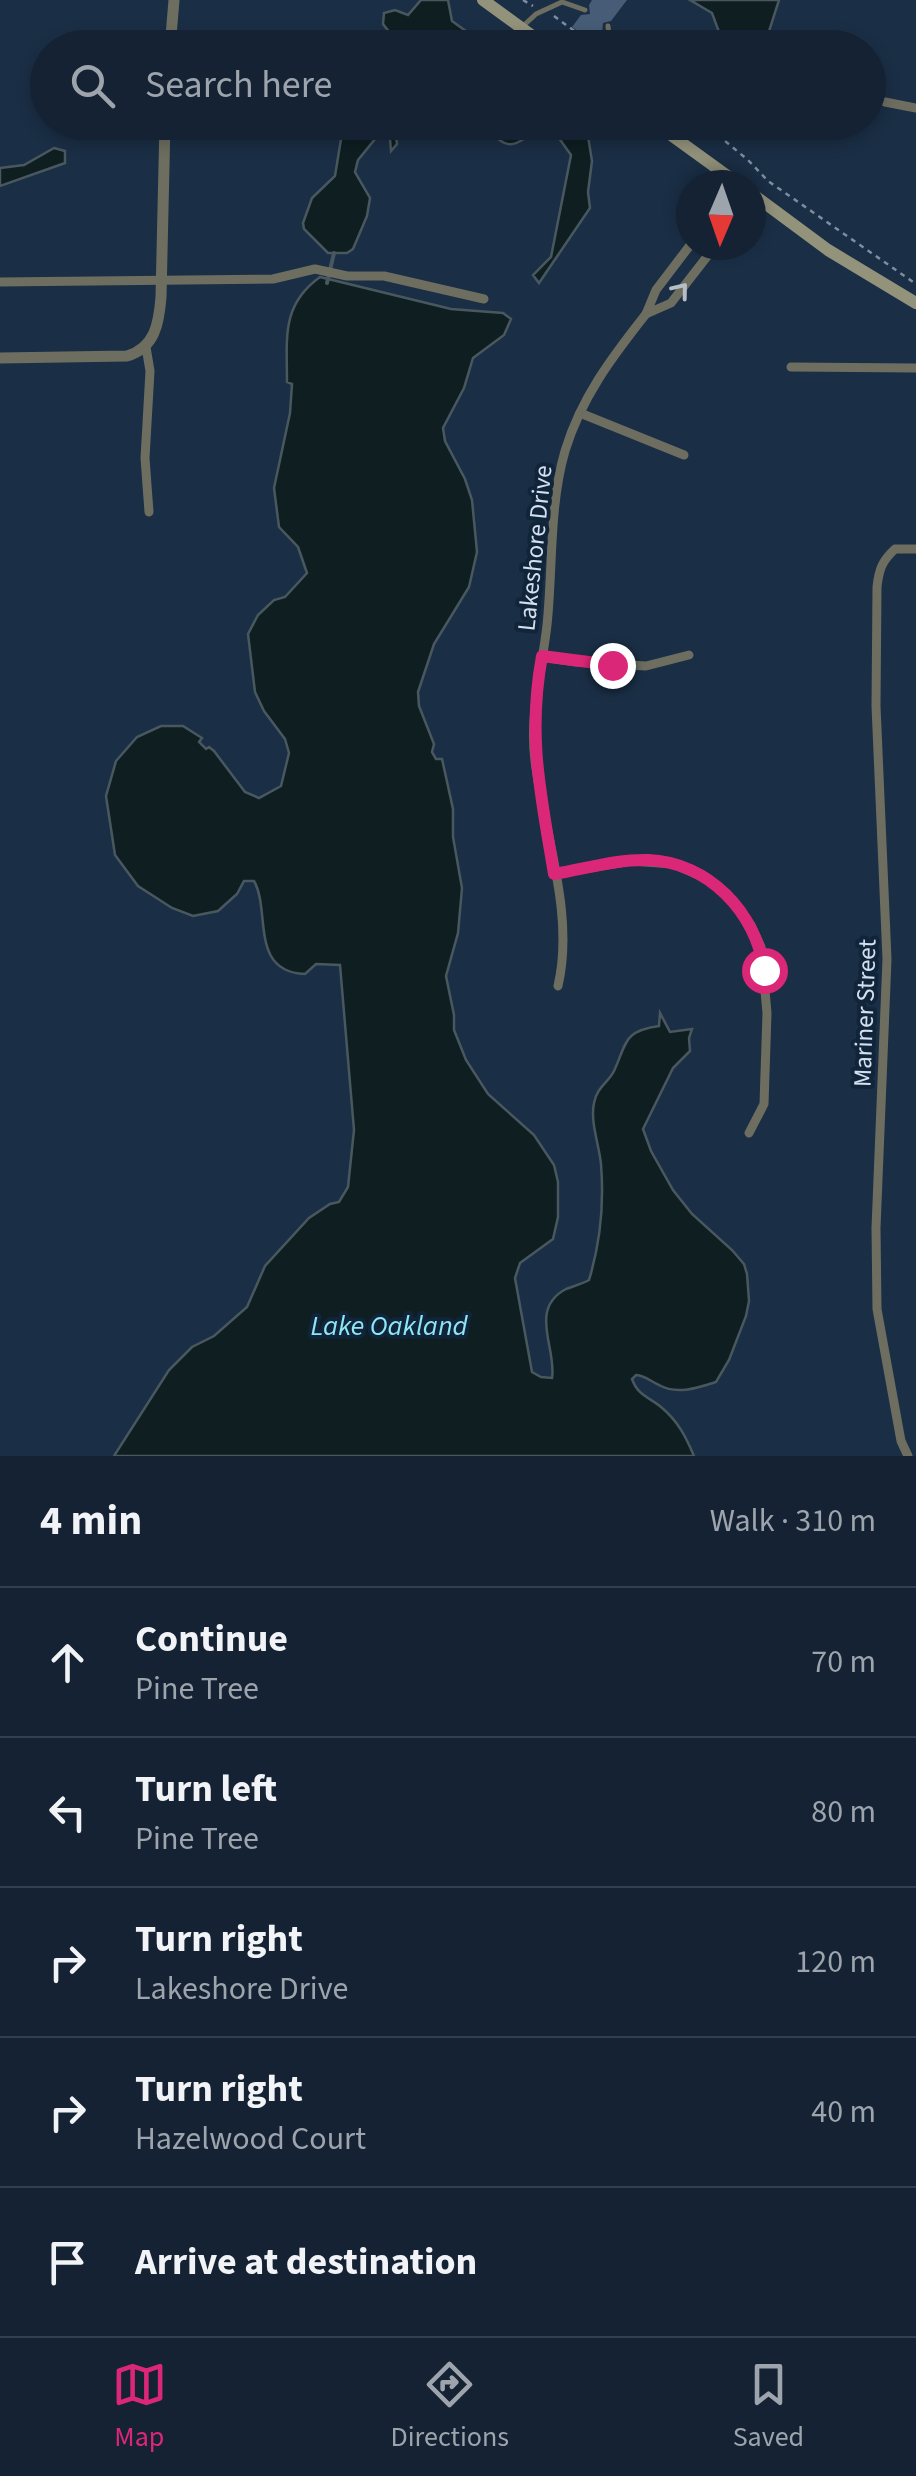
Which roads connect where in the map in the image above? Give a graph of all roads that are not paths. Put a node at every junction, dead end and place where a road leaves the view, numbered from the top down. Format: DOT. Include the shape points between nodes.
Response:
graph roads {
  1 [pos="174,0"];
  2 [pos="483,0"];
  3 [pos="585,10"];
  4 [pos="608,26"];
  5 [pos="521,28"];
  6 [pos="172,30"];
  7 [pos="524,30"];
  8 [pos="608,30"];
  9 [pos="886,102"];
  10 [pos="916,108"];
  11 [pos="165,140"];
  12 [pos="678,140"];
  13 [pos="719,170"];
  14 [pos="766,206"];
  15 [pos="679,260"];
  16 [pos="705,260"];
  17 [pos="161,280"];
  18 [pos="0,282"];
  19 [pos="484,299"];
  20 [pos="916,303"];
  21 [pos="646,314"];
  22 [pos="146,347"];
  23 [pos="0,358"];
  24 [pos="791,367"];
  25 [pos="916,368"];
  26 [pos="580,413"];
  27 [pos="684,455"];
  28 [pos="149,512"];
  29 [pos="916,549"];
  30 [pos="689,654"];
  31 [pos="542,656"];
  32 [pos="554,874"];
  33 [pos="558,986"];
  34 [pos="749,1133"];
  35 [pos="908,1456"];
  1 -- 6 [label="street"];
  2 -- 5 [label="main road"];
  3 -- 5 [label="lane" via="562,2"];
  4 -- 8 [label="lane"];
  5 -- 7 [label="main road"];
  9 -- 10 [label="street"];
  11 -- 17 [label="street"];
  12 -- 13 [label="main road"];
  14 -- 20 [label="main road"];
  15 -- 21 [label="street, Lakeshore Drive"];
  21 -- 16 [label="street, Lakeshore Drive, one-way" via="671,304"];
  17 -- 18 [label="street"];
  17 -- 19 [label="street" via="273,279 315,268"];
  17 -- 22 [label="street" via="160,319"];
  21 -- 26 [label="street, Lakeshore Drive"];
  22 -- 23 [label="street" via="110,358"];
  22 -- 28 [label="street"];
  24 -- 25 [label="street"];
  26 -- 27 [label="street"];
  26 -- 31 [label="street, Lakeshore Drive" via="558,489"];
  29 -- 35 [label="street, Mariner Street" via="896,550 879,568 876,706 887,958 877,1309"];
  30 -- 31 [label="street" via="646,666"];
  31 -- 32 [label="street, Lakeshore Drive" via="534,758"];
  32 -- 33 [label="street, Lakeshore Drive" via="562,942"];
  32 -- 34 [label="street" via="631,861 673,864 728,894 761,947 767,1012 764,1104"];
}
